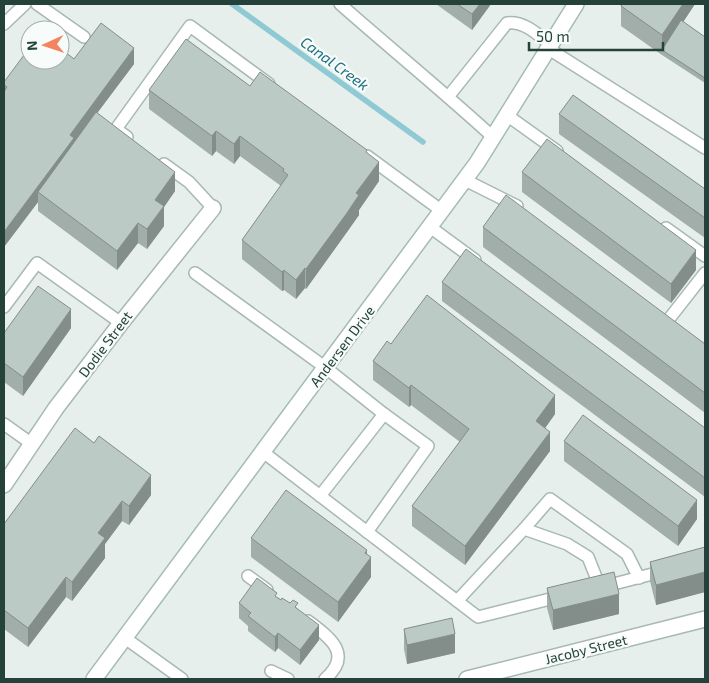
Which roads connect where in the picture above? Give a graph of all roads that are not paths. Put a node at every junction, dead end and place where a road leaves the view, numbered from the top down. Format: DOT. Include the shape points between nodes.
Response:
graph roads {
  1 [pos="25,4"];
  2 [pos="36,4"];
  3 [pos="340,4"];
  4 [pos="576,4"];
  5 [pos="6,17"];
  6 [pos="84,37"];
  7 [pos="550,47"];
  8 [pos="278,91"];
  9 [pos="448,97"];
  10 [pos="508,116"];
  11 [pos="494,138"];
  12 [pos="138,145"];
  13 [pos="705,148"];
  14 [pos="358,150"];
  15 [pos="152,156"];
  16 [pos="569,160"];
  17 [pos="465,180"];
  18 [pos="213,208"];
  19 [pos="442,211"];
  20 [pos="524,212"];
  21 [pos="657,222"];
  22 [pos="430,227"];
  23 [pos="705,256"];
  24 [pos="484,267"];
  25 [pos="195,273"];
  26 [pos="705,273"];
  27 [pos="4,306"];
  28 [pos="121,323"];
  29 [pos="677,331"];
  30 [pos="326,368"];
  31 [pos="384,414"];
  32 [pos="4,424"];
  33 [pos="32,444"];
  34 [pos="263,452"];
  35 [pos="4,485"];
  36 [pos="320,496"];
  37 [pos="524,529"];
  38 [pos="367,532"];
  39 [pos="677,568"];
  40 [pos="248,576"];
  41 [pos="639,578"];
  42 [pos="572,594"];
  43 [pos="274,595"];
  44 [pos="458,601"];
  45 [pos="302,616"];
  46 [pos="705,619"];
  47 [pos="125,638"];
  48 [pos="271,672"];
  49 [pos="94,679"];
  50 [pos="182,679"];
  51 [pos="288,679"];
  52 [pos="325,679"];
  53 [pos="467,679"];
  1 -- 5 [label="lane"];
  2 -- 6 [label="lane"];
  3 -- 9 [label="lane"];
  4 -- 7 [label="main road, Andersen Drive"];
  7 -- 9 [label="lane" via="531,30 516,22 507,23"];
  7 -- 10 [label="main road, Andersen Drive"];
  7 -- 13 [label="lane"];
  8 -- 12 [label="lane" via="190,26 116,129"];
  9 -- 11 [label="lane"];
  10 -- 11 [label="main road, Andersen Drive"];
  10 -- 16 [label="lane"];
  11 -- 17 [label="main road, Andersen Drive"];
  14 -- 19 [label="lane"];
  15 -- 18 [label="lane" via="189,182"];
  17 -- 19 [label="main road, Andersen Drive"];
  17 -- 20 [label="lane"];
  18 -- 28 [label="main road, Dodie Street"];
  19 -- 22 [label="main road, Andersen Drive"];
  21 -- 23 [label="lane"];
  22 -- 24 [label="lane"];
  22 -- 30 [label="main road, Andersen Drive"];
  25 -- 30 [label="lane"];
  26 -- 29 [label="lane" via="665,316"];
  27 -- 28 [label="lane" via="37,263"];
  28 -- 33 [label="main road, Dodie Street"];
  30 -- 31 [label="lane"];
  30 -- 34 [label="main road, Andersen Drive"];
  31 -- 36 [label="lane"];
  31 -- 38 [label="lane" via="428,446"];
  32 -- 33 [label="lane"];
  33 -- 35 [label="main road, Dodie Street"];
  34 -- 36 [label="lane"];
  34 -- 47 [label="main road, Andersen Drive"];
  36 -- 38 [label="lane"];
  37 -- 41 [label="lane" via="567,544 588,558 596,588"];
  37 -- 41 [label="lane" via="550,499 628,554"];
  37 -- 44 [label="lane"];
  38 -- 44 [label="lane"];
  39 -- 41 [label="lane"];
  40 -- 43 [label="lane"];
  42 -- 44 [label="lane" via="478,617"];
  45 -- 52 [label="lane" via="330,638 335,647 338,658 334,672"];
  46 -- 53 [label="main road, Jacoby Street"];
  47 -- 49 [label="main road, Andersen Drive"];
  47 -- 50 [label="lane"];
  48 -- 51 [label="lane"];
}
